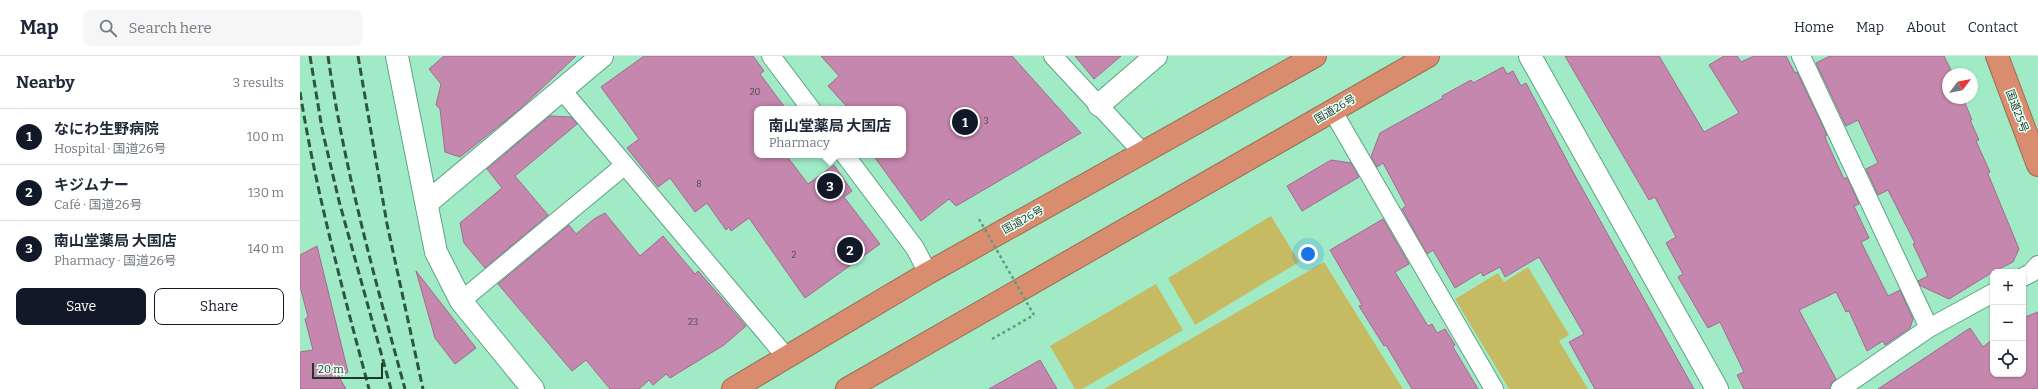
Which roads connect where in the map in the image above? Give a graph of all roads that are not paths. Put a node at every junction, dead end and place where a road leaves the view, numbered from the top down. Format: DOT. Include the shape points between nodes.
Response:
graph roads {
  1 [pos="396,56"];
  2 [pos="602,56"];
  3 [pos="772,56"];
  4 [pos="1053,56"];
  5 [pos="1156,56"];
  6 [pos="1315,56"];
  7 [pos="1428,56"];
  8 [pos="1530,56"];
  9 [pos="1801,56"];
  10 [pos="1997,56"];
  11 [pos="561,89"];
  12 [pos="1099,105"];
  13 [pos="809,106"];
  14 [pos="1332,110"];
  15 [pos="1143,154"];
  16 [pos="847,158"];
  17 [pos="625,165"];
  18 [pos="2038,165"];
  19 [pos="427,202"];
  20 [pos="2038,266"];
  21 [pos="928,273"];
  22 [pos="2026,276"];
  23 [pos="1990,295"];
  24 [pos="461,301"];
  25 [pos="1929,328"];
  26 [pos="787,358"];
  27 [pos="533,389"];
  28 [pos="734,389"];
  29 [pos="847,389"];
  30 [pos="1494,389"];
  31 [pos="1717,389"];
  32 [pos="1840,389"];
  1 -- 19 [label="street"];
  2 -- 11 [label="street"];
  3 -- 13 [label="street"];
  4 -- 12 [label="street"];
  5 -- 12 [label="street"];
  6 -- 15 [label="highway, 国道26号"];
  7 -- 14 [label="highway, 国道26号"];
  8 -- 31 [label="street"];
  9 -- 25 [label="street"];
  10 -- 18 [label="highway, 国道25号"];
  11 -- 17 [label="street"];
  11 -- 19 [label="street"];
  12 -- 15 [label="street"];
  14 -- 29 [label="highway, 国道26号"];
  14 -- 30 [label="street"];
  15 -- 21 [label="highway, 国道26号"];
  16 -- 21 [label="street" via="914,248"];
  17 -- 24 [label="street"];
  17 -- 26 [label="street"];
  19 -- 24 [label="street" via="436,252"];
  20 -- 22 [label="street"];
  21 -- 26 [label="highway, 国道26号"];
  23 -- 25 [label="street"];
  24 -- 27 [label="street"];
  25 -- 32 [label="street"];
  26 -- 28 [label="highway, 国道26号"];
}
